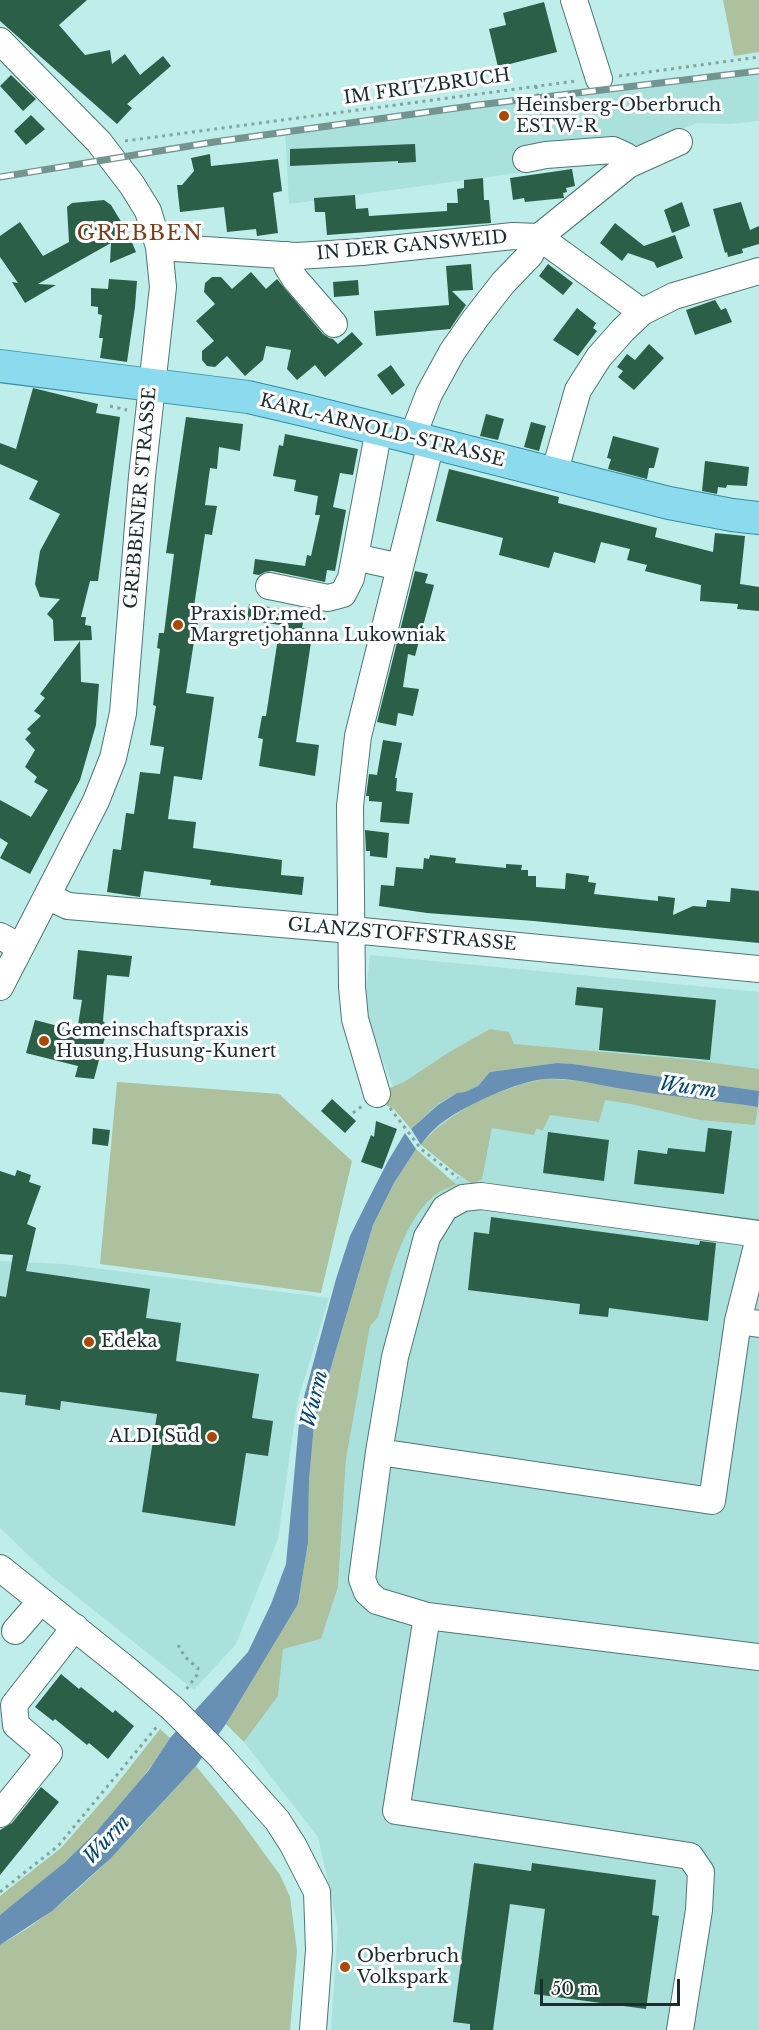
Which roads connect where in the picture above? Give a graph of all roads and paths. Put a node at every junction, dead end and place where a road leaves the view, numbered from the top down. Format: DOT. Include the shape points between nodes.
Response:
graph roads {
  1 [pos="574,0"];
  2 [pos="0,40"];
  3 [pos="759,57"];
  4 [pos="599,79"];
  5 [pos="536,86"];
  6 [pos="592,106"];
  7 [pos="99,142"];
  8 [pos="679,142"];
  9 [pos="526,159"];
  10 [pos="628,165"];
  11 [pos="539,237"];
  12 [pos="159,247"];
  13 [pos="287,255"];
  14 [pos="759,271"];
  15 [pos="642,312"];
  16 [pos="334,324"];
  17 [pos="0,366"];
  18 [pos="151,386"];
  19 [pos="379,429"];
  20 [pos="421,441"];
  21 [pos="554,474"];
  22 [pos="759,518"];
  23 [pos="355,557"];
  24 [pos="400,567"];
  25 [pos="269,586"];
  26 [pos="47,896"];
  27 [pos="352,930"];
  28 [pos="10,941"];
  29 [pos="759,969"];
  30 [pos="0,987"];
  31 [pos="377,1094"];
  32 [pos="404,1126"];
  33 [pos="481,1196"];
  34 [pos="759,1236"];
  35 [pos="748,1323"];
  36 [pos="379,1452"];
  37 [pos="0,1568"];
  38 [pos="40,1601"];
  39 [pos="427,1616"];
  40 [pos="75,1627"];
  41 [pos="15,1631"];
  42 [pos="178,1646"];
  43 [pos="759,1657"];
  44 [pos="175,1712"];
  45 [pos="0,1814"];
  46 [pos="0,1892"];
  47 [pos="313,2030"];
  48 [pos="680,2030"];
  1 -- 4 [label="street"];
  2 -- 7 [label="street, GREBBENER STRASSE"];
  3 -- 4 [label="path, IM FRITZBRUCH"];
  4 -- 5 [label="path, IM FRITZBRUCH"];
  5 -- 6 [label="path" via="540,113"];
  5 -- 7 [label="path, IM FRITZBRUCH" via="136,141"];
  7 -- 12 [label="street, GREBBENER STRASSE" via="143,202"];
  8 -- 10 [label="street"];
  9 -- 10 [label="street" via="613,150 626,156"];
  10 -- 11 [label="street"];
  11 -- 13 [label="street, IN DER GANSWEID"];
  11 -- 15 [label="street"];
  11 -- 20 [label="street" via="530,255 503,283 452,352 429,394"];
  12 -- 13 [label="street, IN DER GANSWEID"];
  12 -- 18 [label="street, GREBBENER STRASSE" via="163,287"];
  13 -- 16 [label="street" via="287,266 295,279"];
  14 -- 15 [label="street" via="674,296"];
  15 -- 21 [label="street" via="599,357 578,390"];
  17 -- 18 [label="main road, KARL-ARNOLD-STRASSE"];
  18 -- 19 [label="main road, KARL-ARNOLD-STRASSE" via="248,397"];
  18 -- 26 [label="street, GREBBENER STRASSE" via="120,724 113,758 96,801"];
  19 -- 20 [label="main road, KARL-ARNOLD-STRASSE"];
  19 -- 23 [label="street"];
  20 -- 21 [label="main road, KARL-ARNOLD-STRASSE"];
  20 -- 24 [label="street"];
  21 -- 22 [label="main road, KARL-ARNOLD-STRASSE" via="669,503"];
  23 -- 24 [label="street"];
  23 -- 25 [label="street" via="343,594 328,598"];
  24 -- 27 [label="street" via="358,736 350,806"];
  26 -- 27 [label="street, GLANZSTOFFSTRASSE" via="68,906"];
  26 -- 28 [label="street, GREBBENER STRASSE"];
  27 -- 29 [label="street, GLANZSTOFFSTRASSE"];
  27 -- 31 [label="street" via="355,1018"];
  28 -- 30 [label="street, GREBBENER STRASSE"];
  32 -- 33 [label="path" via="421,1149"];
  33 -- 34 [label="street"];
  33 -- 36 [label="street" via="463,1198 445,1208 428,1237 395,1357"];
  34 -- 35 [label="street"];
  35 -- 36 [label="street" via="712,1501"];
  36 -- 39 [label="street" via="362,1579 377,1601"];
  37 -- 38 [label="street"];
  38 -- 40 [label="street"];
  38 -- 41 [label="street"];
  39 -- 43 [label="street"];
  39 -- 48 [label="street" via="396,1811 690,1856 701,1872 699,1910"];
  40 -- 44 [label="street"];
  40 -- 45 [label="street" via="14,1705 16,1725 49,1754"];
  42 -- 44 [label="path" via="198,1668"];
  44 -- 46 [label="path" via="58,1846"];
  44 -- 47 [label="street" via="278,1820 317,1892 319,1950"];
}
